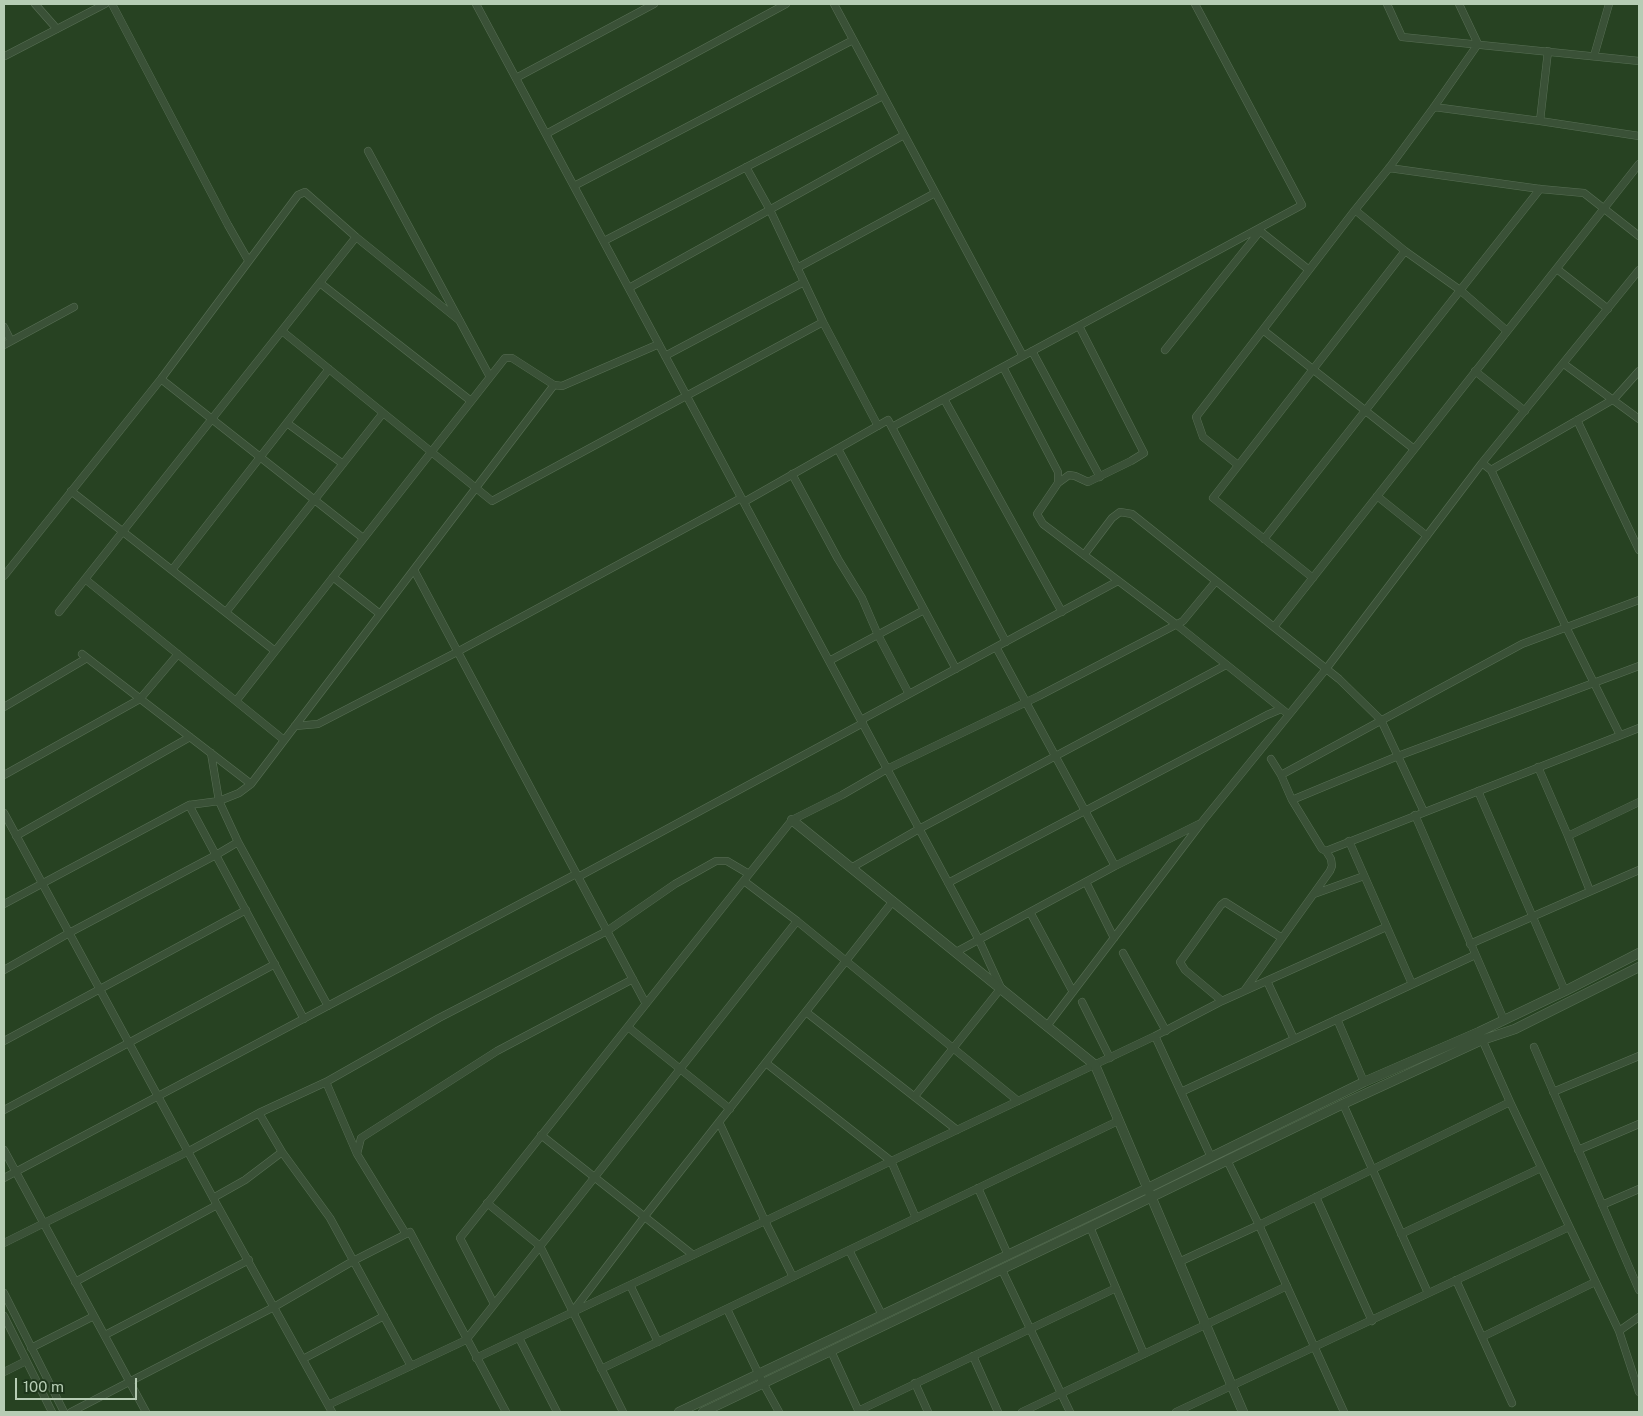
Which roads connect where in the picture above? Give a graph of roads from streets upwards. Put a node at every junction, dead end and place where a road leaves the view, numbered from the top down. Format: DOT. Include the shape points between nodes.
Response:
graph roads {
  1 [pos="35,4"];
  2 [pos="105,4"];
  3 [pos="112,4"];
  4 [pos="654,4"];
  5 [pos="786,4"];
  6 [pos="834,4"];
  7 [pos="1195,4"];
  8 [pos="1387,4"];
  9 [pos="1459,4"];
  10 [pos="1609,4"];
  11 [pos="479,5"];
  12 [pos="56,29"];
  13 [pos="853,40"];
  14 [pos="1478,44"];
  15 [pos="1548,51"];
  16 [pos="5,56"];
  17 [pos="1594,56"];
  18 [pos="1639,61"];
  19 [pos="516,78"];
  20 [pos="883,96"];
  21 [pos="1434,107"];
  22 [pos="1540,121"];
  23 [pos="546,134"];
  24 [pos="904,135"];
  25 [pos="1639,136"];
  26 [pos="368,151"];
  27 [pos="1639,164"];
  28 [pos="746,167"];
  29 [pos="1389,168"];
  30 [pos="574,186"];
  31 [pos="1540,189"];
  32 [pos="935,193"];
  33 [pos="1604,209"];
  34 [pos="770,210"];
  35 [pos="1355,210"];
  36 [pos="1639,236"];
  37 [pos="356,237"];
  38 [pos="604,241"];
  39 [pos="1405,251"];
  40 [pos="248,260"];
  41 [pos="798,268"];
  42 [pos="1557,269"];
  43 [pos="1309,270"];
  44 [pos="1639,270"];
  45 [pos="804,282"];
  46 [pos="320,283"];
  47 [pos="629,288"];
  48 [pos="1460,290"];
  49 [pos="74,307"];
  50 [pos="1608,309"];
  51 [pos="460,321"];
  52 [pos="823,322"];
  53 [pos="1079,326"];
  54 [pos="4,327"];
  55 [pos="1263,330"];
  56 [pos="1507,330"];
  57 [pos="282,331"];
  58 [pos="7,343"];
  59 [pos="659,344"];
  60 [pos="1165,350"];
  61 [pos="1032,351"];
  62 [pos="665,356"];
  63 [pos="1023,356"];
  64 [pos="1564,364"];
  65 [pos="1003,367"];
  66 [pos="329,369"];
  67 [pos="1313,369"];
  68 [pos="1474,371"];
  69 [pos="1639,371"];
  70 [pos="490,377"];
  71 [pos="161,378"];
  72 [pos="554,385"];
  73 [pos="687,396"];
  74 [pos="944,399"];
  75 [pos="1614,399"];
  76 [pos="471,401"];
  77 [pos="1365,410"];
  78 [pos="1525,411"];
  79 [pos="383,413"];
  80 [pos="1639,419"];
  81 [pos="211,420"];
  82 [pos="1577,420"];
  83 [pos="287,424"];
  84 [pos="878,426"];
  85 [pos="892,427"];
  86 [pos="838,449"];
  87 [pos="1414,449"];
  88 [pos="431,452"];
  89 [pos="261,457"];
  90 [pos="1482,463"];
  91 [pos="342,464"];
  92 [pos="1238,465"];
  93 [pos="1491,470"];
  94 [pos="792,474"];
  95 [pos="1100,477"];
  96 [pos="1058,483"];
  97 [pos="476,489"];
  98 [pos="71,491"];
  99 [pos="1377,496"];
  100 [pos="315,499"];
  101 [pos="743,500"];
  102 [pos="122,532"];
  103 [pos="1427,536"];
  104 [pos="363,538"];
  105 [pos="1264,539"];
  106 [pos="1639,550"];
  107 [pos="1084,555"];
  108 [pos="172,570"];
  109 [pos="414,570"];
  110 [pos="5,572"];
  111 [pos="333,577"];
  112 [pos="1313,578"];
  113 [pos="85,579"];
  114 [pos="1118,581"];
  115 [pos="1216,581"];
  116 [pos="1639,600"];
  117 [pos="924,610"];
  118 [pos="59,612"];
  119 [pos="226,612"];
  120 [pos="1062,612"];
  121 [pos="380,614"];
  122 [pos="1177,624"];
  123 [pos="1274,627"];
  124 [pos="1566,627"];
  125 [pos="878,635"];
  126 [pos="1006,642"];
  127 [pos="996,647"];
  128 [pos="275,651"];
  129 [pos="457,652"];
  130 [pos="178,654"];
  131 [pos="829,661"];
  132 [pos="1226,665"];
  133 [pos="1639,666"];
  134 [pos="956,669"];
  135 [pos="1326,669"];
  136 [pos="1594,683"];
  137 [pos="909,694"];
  138 [pos="140,699"];
  139 [pos="236,701"];
  140 [pos="1027,702"];
  141 [pos="4,707"];
  142 [pos="1281,709"];
  143 [pos="1288,714"];
  144 [pos="1381,720"];
  145 [pos="862,722"];
  146 [pos="295,726"];
  147 [pos="1639,728"];
  148 [pos="1620,735"];
  149 [pos="190,737"];
  150 [pos="284,740"];
  151 [pos="211,753"];
  152 [pos="1398,756"];
  153 [pos="1056,757"];
  154 [pos="1271,759"];
  155 [pos="1538,767"];
  156 [pos="887,769"];
  157 [pos="4,775"];
  158 [pos="1280,775"];
  159 [pos="251,784"];
  160 [pos="1478,791"];
  161 [pos="1292,800"];
  162 [pos="219,801"];
  163 [pos="1639,802"];
  164 [pos="189,804"];
  165 [pos="1085,811"];
  166 [pos="1424,812"];
  167 [pos="4,814"];
  168 [pos="1415,815"];
  169 [pos="792,820"];
  170 [pos="1202,822"];
  171 [pos="919,829"];
  172 [pos="16,836"];
  173 [pos="1568,836"];
  174 [pos="1349,841"];
  175 [pos="238,842"];
  176 [pos="1326,851"];
  177 [pos="216,855"];
  178 [pos="1115,866"];
  179 [pos="851,868"];
  180 [pos="1639,870"];
  181 [pos="750,874"];
  182 [pos="577,875"];
  183 [pos="1364,876"];
  184 [pos="744,881"];
  185 [pos="1086,882"];
  186 [pos="948,883"];
  187 [pos="42,884"];
  188 [pos="1590,891"];
  189 [pos="1314,894"];
  190 [pos="893,901"];
  191 [pos="4,904"];
  192 [pos="246,910"];
  193 [pos="1030,912"];
  194 [pos="1532,916"];
  195 [pos="798,921"];
  196 [pos="1386,927"];
  197 [pos="607,931"];
  198 [pos="69,933"];
  199 [pos="1114,938"];
  200 [pos="1282,938"];
  201 [pos="979,940"];
  202 [pos="1470,944"];
  203 [pos="956,952"];
  204 [pos="1123,953"];
  205 [pos="1639,953"];
  206 [pos="1475,955"];
  207 [pos="846,960"];
  208 [pos="275,964"];
  209 [pos="1639,967"];
  210 [pos="4,970"];
  211 [pos="633,979"];
  212 [pos="1267,981"];
  213 [pos="1412,984"];
  214 [pos="1001,988"];
  215 [pos="100,989"];
  216 [pos="1565,991"];
  217 [pos="1073,992"];
  218 [pos="1243,992"];
  219 [pos="1222,1001"];
  220 [pos="1082,1002"];
  221 [pos="646,1004"];
  222 [pos="328,1006"];
  223 [pos="806,1012"];
  224 [pos="304,1019"];
  225 [pos="1337,1019"];
  226 [pos="1504,1020"];
  227 [pos="1047,1026"];
  228 [pos="628,1027"];
  229 [pos="1166,1031"];
  230 [pos="1155,1036"];
  231 [pos="1481,1036"];
  232 [pos="1294,1039"];
  233 [pos="4,1041"];
  234 [pos="129,1042"];
  235 [pos="954,1047"];
  236 [pos="1534,1047"];
  237 [pos="1639,1056"];
  238 [pos="1110,1058"];
  239 [pos="766,1063"];
  240 [pos="1094,1065"];
  241 [pos="680,1069"];
  242 [pos="326,1082"];
  243 [pos="1364,1082"];
  244 [pos="1181,1092"];
  245 [pos="1553,1092"];
  246 [pos="915,1096"];
  247 [pos="158,1097"];
  248 [pos="1018,1101"];
  249 [pos="1510,1102"];
  250 [pos="1343,1104"];
  251 [pos="730,1109"];
  252 [pos="4,1110"];
  253 [pos="259,1113"];
  254 [pos="1118,1121"];
  255 [pos="719,1122"];
  256 [pos="1639,1124"];
  257 [pos="957,1130"];
  258 [pos="541,1135"];
  259 [pos="4,1150"];
  260 [pos="1578,1150"];
  261 [pos="189,1151"];
  262 [pos="282,1152"];
  263 [pos="357,1154"];
  264 [pos="1211,1157"];
  265 [pos="1227,1160"];
  266 [pos="891,1161"];
  267 [pos="1541,1168"];
  268 [pos="1371,1169"];
  269 [pos="16,1172"];
  270 [pos="595,1177"];
  271 [pos="4,1178"];
  272 [pos="978,1188"];
  273 [pos="1639,1189"];
  274 [pos="1150,1192"];
  275 [pos="1316,1197"];
  276 [pos="215,1202"];
  277 [pos="487,1203"];
  278 [pos="1602,1204"];
  279 [pos="645,1216"];
  280 [pos="916,1218"];
  281 [pos="765,1221"];
  282 [pos="44,1223"];
  283 [pos="1259,1225"];
  284 [pos="1569,1226"];
  285 [pos="1090,1227"];
  286 [pos="406,1234"];
  287 [pos="1401,1234"];
  288 [pos="4,1243"];
  289 [pos="540,1246"];
  290 [pos="849,1250"];
  291 [pos="693,1255"];
  292 [pos="1008,1255"];
  293 [pos="249,1260"];
  294 [pos="353,1261"];
  295 [pos="1179,1262"];
  296 [pos="1002,1270"];
  297 [pos="793,1277"];
  298 [pos="1456,1280"];
  299 [pos="76,1282"];
  300 [pos="1595,1282"];
  301 [pos="630,1285"];
  302 [pos="1287,1286"];
  303 [pos="1116,1288"];
  304 [pos="1639,1290"];
  305 [pos="1428,1293"];
  306 [pos="5,1297"];
  307 [pos="494,1304"];
  308 [pos="274,1307"];
  309 [pos="727,1309"];
  310 [pos="573,1312"];
  311 [pos="882,1315"];
  312 [pos="4,1316"];
  313 [pos="94,1316"];
  314 [pos="384,1316"];
  315 [pos="1639,1317"];
  316 [pos="1372,1321"];
  317 [pos="1206,1324"];
  318 [pos="1030,1329"];
  319 [pos="1619,1331"];
  320 [pos="105,1335"];
  321 [pos="1482,1337"];
  322 [pos="519,1338"];
  323 [pos="466,1340"];
  324 [pos="658,1342"];
  325 [pos="31,1348"];
  326 [pos="1314,1348"];
  327 [pos="831,1351"];
  328 [pos="1144,1354"];
  329 [pos="972,1356"];
  330 [pos="476,1358"];
  331 [pos="303,1359"];
  332 [pos="26,1361"];
  333 [pos="411,1366"];
  334 [pos="601,1369"];
  335 [pos="4,1372"];
  336 [pos="759,1374"];
  337 [pos="131,1382"];
  338 [pos="915,1383"];
  339 [pos="763,1384"];
  340 [pos="1232,1386"];
  341 [pos="1639,1392"];
  342 [pos="1061,1394"];
  343 [pos="1512,1404"];
  344 [pos="328,1405"];
  345 [pos="858,1411"];
  346 [pos="52,1412"];
  347 [pos="64,1412"];
  348 [pos="71,1412"];
  349 [pos="146,1412"];
  350 [pos="332,1412"];
  351 [pos="506,1412"];
  352 [pos="558,1412"];
  353 [pos="622,1412"];
  354 [pos="679,1412"];
  355 [pos="703,1412"];
  356 [pos="780,1412"];
  357 [pos="928,1412"];
  358 [pos="998,1412"];
  359 [pos="1022,1412"];
  360 [pos="1070,1412"];
  361 [pos="1176,1412"];
  362 [pos="1243,1412"];
  363 [pos="1344,1412"];
  1 -- 12 [label="street"];
  2 -- 12 [label="street"];
  3 -- 40 [label="street"];
  4 -- 19 [label="street"];
  5 -- 23 [label="street"];
  6 -- 13 [label="street"];
  7 -- 53 [label="street" via="1302,204"];
  8 -- 14 [label="street" via="1402,36"];
  9 -- 14 [label="street"];
  10 -- 17 [label="street"];
  11 -- 19 [label="street"];
  12 -- 16 [label="street"];
  13 -- 20 [label="street"];
  13 -- 30 [label="street"];
  14 -- 15 [label="street"];
  14 -- 21 [label="street"];
  15 -- 17 [label="street"];
  15 -- 22 [label="street"];
  17 -- 18 [label="street"];
  19 -- 23 [label="street"];
  20 -- 24 [label="street"];
  20 -- 28 [label="street"];
  21 -- 22 [label="street"];
  21 -- 29 [label="street"];
  22 -- 25 [label="street"];
  23 -- 30 [label="street"];
  24 -- 32 [label="street"];
  24 -- 34 [label="street"];
  26 -- 51 [label="street"];
  27 -- 33 [label="street"];
  28 -- 34 [label="street"];
  28 -- 38 [label="street"];
  29 -- 31 [label="street"];
  29 -- 35 [label="street"];
  30 -- 38 [label="street"];
  31 -- 33 [label="street" via="1584,193"];
  31 -- 48 [label="street"];
  32 -- 41 [label="street"];
  32 -- 63 [label="street"];
  33 -- 36 [label="street"];
  33 -- 42 [label="street"];
  34 -- 41 [label="street"];
  34 -- 47 [label="street"];
  35 -- 39 [label="street"];
  35 -- 43 [label="street"];
  37 -- 40 [label="street" via="305,192 298,195"];
  37 -- 46 [label="street"];
  37 -- 51 [label="street"];
  38 -- 47 [label="street"];
  39 -- 48 [label="street"];
  39 -- 67 [label="street"];
  40 -- 71 [label="street"];
  41 -- 45 [label="street"];
  42 -- 50 [label="street"];
  42 -- 56 [label="street"];
  43 -- 55 [label="street"];
  43 -- 60 [label="street" via="1260,231"];
  44 -- 50 [label="street"];
  45 -- 52 [label="street"];
  45 -- 62 [label="street"];
  46 -- 57 [label="street"];
  46 -- 76 [label="street"];
  47 -- 59 [label="street"];
  48 -- 56 [label="street"];
  48 -- 77 [label="street"];
  49 -- 58 [label="street"];
  50 -- 64 [label="street"];
  51 -- 70 [label="street"];
  52 -- 73 [label="street"];
  52 -- 84 [label="street"];
  53 -- 61 [label="street"];
  53 -- 95 [label="street" via="1144,453"];
  54 -- 58 [label="street"];
  55 -- 67 [label="street"];
  55 -- 92 [label="street" via="1196,417 1203,437"];
  56 -- 68 [label="street"];
  57 -- 66 [label="street"];
  57 -- 81 [label="street"];
  59 -- 62 [label="street"];
  59 -- 72 [label="street" via="562,386"];
  61 -- 63 [label="street"];
  61 -- 95 [label="street"];
  62 -- 73 [label="street"];
  63 -- 65 [label="street"];
  64 -- 75 [label="street"];
  64 -- 78 [label="street"];
  65 -- 74 [label="street"];
  65 -- 96 [label="street" via="1058,472"];
  66 -- 79 [label="street"];
  66 -- 83 [label="street"];
  67 -- 77 [label="street"];
  67 -- 92 [label="street"];
  68 -- 78 [label="street"];
  68 -- 87 [label="street"];
  69 -- 75 [label="street"];
  70 -- 72 [label="street" via="505,358 512,358"];
  70 -- 76 [label="street"];
  71 -- 81 [label="street"];
  71 -- 98 [label="street"];
  72 -- 97 [label="street"];
  73 -- 97 [label="street" via="492,502"];
  73 -- 101 [label="street"];
  74 -- 85 [label="street"];
  74 -- 120 [label="street"];
  75 -- 80 [label="street"];
  75 -- 82 [label="street"];
  76 -- 88 [label="street"];
  77 -- 87 [label="street"];
  77 -- 105 [label="street"];
  78 -- 90 [label="street"];
  79 -- 88 [label="street"];
  79 -- 91 [label="street"];
  81 -- 89 [label="street"];
  81 -- 102 [label="street"];
  82 -- 93 [label="street"];
  82 -- 106 [label="street"];
  83 -- 89 [label="street"];
  83 -- 91 [label="street"];
  84 -- 85 [label="street" via="888,420"];
  84 -- 86 [label="street"];
  85 -- 126 [label="street"];
  86 -- 94 [label="street"];
  86 -- 117 [label="street"];
  87 -- 99 [label="street"];
  88 -- 97 [label="street"];
  88 -- 104 [label="street"];
  89 -- 100 [label="street"];
  89 -- 108 [label="street"];
  90 -- 93 [label="street"];
  90 -- 103 [label="street"];
  91 -- 100 [label="street"];
  92 -- 105 [label="street" via="1212,498"];
  93 -- 124 [label="street"];
  94 -- 101 [label="street"];
  94 -- 125 [label="street" via="862,598"];
  95 -- 96 [label="street" via="1088,482 1069,475"];
  96 -- 107 [label="street" via="1038,514 1043,524"];
  97 -- 109 [label="street"];
  98 -- 102 [label="street"];
  98 -- 110 [label="street"];
  99 -- 103 [label="street"];
  99 -- 112 [label="street"];
  100 -- 104 [label="street"];
  100 -- 119 [label="street"];
  101 -- 129 [label="street"];
  101 -- 131 [label="street"];
  102 -- 108 [label="street"];
  102 -- 113 [label="street"];
  103 -- 135 [label="street"];
  104 -- 111 [label="street"];
  105 -- 112 [label="street"];
  107 -- 114 [label="street"];
  107 -- 115 [label="street" via="1112,518 1120,512 1132,514"];
  108 -- 119 [label="street"];
  109 -- 121 [label="street"];
  109 -- 129 [label="street"];
  111 -- 121 [label="street"];
  111 -- 128 [label="street"];
  112 -- 123 [label="street"];
  113 -- 118 [label="street"];
  113 -- 130 [label="street"];
  114 -- 120 [label="street"];
  114 -- 122 [label="street"];
  115 -- 122 [label="street"];
  115 -- 123 [label="street"];
  116 -- 124 [label="street"];
  117 -- 125 [label="street"];
  117 -- 134 [label="street"];
  119 -- 128 [label="street"];
  120 -- 126 [label="street"];
  121 -- 146 [label="street"];
  122 -- 132 [label="street"];
  122 -- 140 [label="street"];
  123 -- 135 [label="street"];
  124 -- 136 [label="street"];
  124 -- 144 [label="street" via="1522,644"];
  125 -- 131 [label="street"];
  125 -- 137 [label="street"];
  126 -- 127 [label="street"];
  127 -- 134 [label="street"];
  127 -- 140 [label="street"];
  128 -- 139 [label="street"];
  129 -- 146 [label="street" via="318,724"];
  129 -- 182 [label="street"];
  130 -- 138 [label="street"];
  130 -- 139 [label="street"];
  131 -- 145 [label="street"];
  132 -- 142 [label="street"];
  132 -- 153 [label="street"];
  133 -- 136 [label="street"];
  134 -- 137 [label="street"];
  135 -- 143 [label="street"];
  135 -- 144 [label="street"];
  136 -- 148 [label="street"];
  136 -- 152 [label="street"];
  137 -- 145 [label="street"];
  138 -- 141 [label="street" via="84,656"];
  138 -- 149 [label="street"];
  138 -- 157 [label="street"];
  139 -- 150 [label="street"];
  140 -- 153 [label="street"];
  140 -- 156 [label="street"];
  142 -- 143 [label="street"];
  142 -- 165 [label="street"];
  143 -- 170 [label="street"];
  144 -- 152 [label="street"];
  144 -- 158 [label="street"];
  145 -- 156 [label="street"];
  145 -- 182 [label="street"];
  146 -- 150 [label="street"];
  147 -- 148 [label="street"];
  148 -- 155 [label="street"];
  149 -- 151 [label="street"];
  149 -- 172 [label="street"];
  150 -- 159 [label="street"];
  151 -- 159 [label="street"];
  151 -- 162 [label="street"];
  152 -- 161 [label="street"];
  152 -- 166 [label="street"];
  153 -- 165 [label="street"];
  153 -- 171 [label="street"];
  154 -- 158 [label="street"];
  155 -- 160 [label="street"];
  155 -- 173 [label="street"];
  156 -- 169 [label="street"];
  156 -- 171 [label="street"];
  158 -- 161 [label="street"];
  159 -- 162 [label="street"];
  160 -- 166 [label="street"];
  160 -- 194 [label="street"];
  161 -- 176 [label="street"];
  162 -- 164 [label="street"];
  162 -- 175 [label="street"];
  163 -- 173 [label="street"];
  164 -- 177 [label="street"];
  164 -- 187 [label="street"];
  165 -- 178 [label="street"];
  165 -- 186 [label="street"];
  166 -- 168 [label="street"];
  167 -- 172 [label="street"];
  168 -- 174 [label="street"];
  168 -- 202 [label="street"];
  169 -- 179 [label="street"];
  169 -- 181 [label="street"];
  170 -- 178 [label="street"];
  170 -- 199 [label="street"];
  171 -- 179 [label="street"];
  171 -- 186 [label="street"];
  172 -- 187 [label="street"];
  173 -- 188 [label="street"];
  174 -- 176 [label="street"];
  174 -- 183 [label="street"];
  175 -- 177 [label="street"];
  175 -- 222 [label="street"];
  176 -- 189 [label="street" via="1332,866"];
  177 -- 192 [label="street"];
  177 -- 198 [label="street"];
  178 -- 185 [label="street"];
  179 -- 190 [label="street"];
  180 -- 188 [label="street"];
  181 -- 184 [label="street"];
  181 -- 197 [label="street" via="727,861 716,862 675,884"];
  182 -- 197 [label="street"];
  182 -- 222 [label="street"];
  183 -- 189 [label="street"];
  183 -- 196 [label="street"];
  184 -- 195 [label="street"];
  184 -- 221 [label="street"];
  185 -- 193 [label="street"];
  185 -- 199 [label="street"];
  186 -- 201 [label="street"];
  187 -- 191 [label="street"];
  187 -- 198 [label="street"];
  188 -- 194 [label="street"];
  189 -- 200 [label="street"];
  190 -- 203 [label="street"];
  190 -- 207 [label="street"];
  192 -- 208 [label="street"];
  192 -- 215 [label="street"];
  193 -- 201 [label="street"];
  193 -- 217 [label="street"];
  194 -- 202 [label="street"];
  194 -- 216 [label="street"];
  195 -- 207 [label="street"];
  195 -- 241 [label="street"];
  196 -- 212 [label="street"];
  196 -- 213 [label="street"];
  197 -- 211 [label="street"];
  197 -- 242 [label="street" via="439,1018"];
  198 -- 210 [label="street"];
  198 -- 215 [label="street"];
  199 -- 217 [label="street"];
  200 -- 218 [label="street"];
  200 -- 219 [label="street" via="1226,902 1221,905 1180,962"];
  201 -- 203 [label="street"];
  201 -- 214 [label="street"];
  202 -- 206 [label="street"];
  203 -- 214 [label="street"];
  204 -- 229 [label="street"];
  205 -- 216 [label="street"];
  206 -- 213 [label="street"];
  206 -- 226 [label="street"];
  207 -- 223 [label="street"];
  207 -- 235 [label="street"];
  208 -- 224 [label="street"];
  208 -- 234 [label="street"];
  209 -- 231 [label="street" via="1516,1030"];
  211 -- 221 [label="street"];
  211 -- 263 [label="street" via="497,1050 361,1138"];
  212 -- 218 [label="street"];
  212 -- 232 [label="street"];
  213 -- 225 [label="street"];
  214 -- 227 [label="street"];
  214 -- 235 [label="street"];
  215 -- 233 [label="street"];
  215 -- 234 [label="street"];
  216 -- 226 [label="street"];
  217 -- 227 [label="street"];
  218 -- 219 [label="street"];
  219 -- 229 [label="street"];
  220 -- 238 [label="street"];
  221 -- 228 [label="street"];
  222 -- 224 [label="street"];
  223 -- 239 [label="street"];
  223 -- 246 [label="street"];
  224 -- 247 [label="street"];
  225 -- 232 [label="street"];
  225 -- 243 [label="street"];
  226 -- 231 [label="street"];
  227 -- 240 [label="street"];
  228 -- 241 [label="street"];
  228 -- 258 [label="street"];
  229 -- 230 [label="street"];
  230 -- 238 [label="street"];
  230 -- 244 [label="street"];
  231 -- 243 [label="street"];
  231 -- 249 [label="street"];
  231 -- 250 [label="street"];
  232 -- 244 [label="street"];
  234 -- 247 [label="street"];
  234 -- 252 [label="street"];
  235 -- 246 [label="street"];
  235 -- 248 [label="street"];
  236 -- 245 [label="street"];
  237 -- 245 [label="street"];
  238 -- 240 [label="street"];
  239 -- 251 [label="street"];
  239 -- 266 [label="street"];
  240 -- 248 [label="street"];
  240 -- 254 [label="street"];
  241 -- 251 [label="street"];
  241 -- 270 [label="street"];
  242 -- 253 [label="street"];
  242 -- 263 [label="street"];
  243 -- 264 [label="street"];
  244 -- 264 [label="street"];
  245 -- 260 [label="street"];
  246 -- 257 [label="street"];
  247 -- 261 [label="street"];
  247 -- 269 [label="street"];
  248 -- 257 [label="street"];
  249 -- 267 [label="street"];
  249 -- 268 [label="street"];
  250 -- 265 [label="street"];
  250 -- 268 [label="street"];
  251 -- 255 [label="street"];
  253 -- 261 [label="street"];
  253 -- 262 [label="street"];
  254 -- 272 [label="street"];
  254 -- 274 [label="street"];
  255 -- 279 [label="street"];
  255 -- 281 [label="street"];
  256 -- 260 [label="street"];
  257 -- 266 [label="street"];
  258 -- 270 [label="street"];
  258 -- 277 [label="street"];
  259 -- 269 [label="street"];
  260 -- 278 [label="street"];
  261 -- 276 [label="street"];
  261 -- 282 [label="street"];
  262 -- 276 [label="street"];
  262 -- 294 [label="street" via="330,1218"];
  263 -- 286 [label="street"];
  264 -- 274 [label="street"];
  265 -- 274 [label="street"];
  265 -- 283 [label="street"];
  266 -- 280 [label="street"];
  266 -- 281 [label="street"];
  267 -- 284 [label="street"];
  267 -- 287 [label="street"];
  268 -- 275 [label="street"];
  268 -- 287 [label="street"];
  269 -- 271 [label="street"];
  269 -- 282 [label="street"];
  270 -- 279 [label="street"];
  270 -- 289 [label="street"];
  272 -- 280 [label="street"];
  272 -- 292 [label="street"];
  273 -- 278 [label="street"];
  274 -- 285 [label="street"];
  274 -- 292 [label="street"];
  274 -- 295 [label="street"];
  275 -- 283 [label="street"];
  275 -- 316 [label="street"];
  276 -- 293 [label="street"];
  276 -- 299 [label="street"];
  277 -- 289 [label="street"];
  277 -- 307 [label="street" via="460,1238"];
  278 -- 304 [label="street"];
  279 -- 291 [label="street"];
  279 -- 310 [label="street"];
  280 -- 290 [label="street"];
  281 -- 291 [label="street"];
  281 -- 297 [label="street"];
  282 -- 288 [label="street"];
  282 -- 299 [label="street"];
  283 -- 295 [label="street"];
  283 -- 302 [label="street"];
  284 -- 298 [label="street"];
  284 -- 300 [label="street"];
  285 -- 296 [label="street"];
  285 -- 303 [label="street"];
  286 -- 294 [label="street"];
  286 -- 323 [label="street" via="410,1232"];
  287 -- 305 [label="street"];
  289 -- 307 [label="street"];
  289 -- 310 [label="street"];
  290 -- 297 [label="street"];
  290 -- 311 [label="street"];
  291 -- 301 [label="street"];
  292 -- 311 [label="street"];
  293 -- 308 [label="street"];
  293 -- 320 [label="street"];
  294 -- 308 [label="street"];
  294 -- 314 [label="street"];
  295 -- 317 [label="street"];
  296 -- 318 [label="street"];
  296 -- 327 [label="street"];
  297 -- 309 [label="street"];
  298 -- 305 [label="street"];
  298 -- 321 [label="street"];
  299 -- 313 [label="street"];
  300 -- 319 [label="street"];
  300 -- 321 [label="street"];
  301 -- 310 [label="street"];
  301 -- 324 [label="street"];
  302 -- 317 [label="street"];
  302 -- 326 [label="street"];
  303 -- 318 [label="street"];
  303 -- 328 [label="street"];
  305 -- 316 [label="street"];
  306 -- 325 [label="street"];
  307 -- 323 [label="street"];
  308 -- 331 [label="street"];
  308 -- 337 [label="street"];
  309 -- 324 [label="street"];
  309 -- 336 [label="street"];
  310 -- 322 [label="street"];
  310 -- 334 [label="street"];
  311 -- 336 [label="street"];
  312 -- 332 [label="street"];
  313 -- 320 [label="street"];
  313 -- 325 [label="street"];
  314 -- 331 [label="street"];
  314 -- 333 [label="street"];
  315 -- 319 [label="street"];
  316 -- 326 [label="street"];
  317 -- 328 [label="street"];
  317 -- 340 [label="street"];
  318 -- 329 [label="street"];
  318 -- 342 [label="street"];
  319 -- 341 [label="street"];
  320 -- 337 [label="street"];
  321 -- 343 [label="street"];
  322 -- 330 [label="street"];
  322 -- 352 [label="street"];
  323 -- 330 [label="street"];
  323 -- 333 [label="street"];
  324 -- 334 [label="street"];
  325 -- 347 [label="street"];
  326 -- 340 [label="street"];
  326 -- 363 [label="street"];
  327 -- 339 [label="street"];
  327 -- 345 [label="street"];
  328 -- 342 [label="street"];
  329 -- 338 [label="street"];
  329 -- 358 [label="street"];
  330 -- 351 [label="street"];
  331 -- 344 [label="street"];
  332 -- 335 [label="street"];
  332 -- 346 [label="street"];
  333 -- 344 [label="street"];
  334 -- 353 [label="street"];
  336 -- 339 [label="street"];
  336 -- 354 [label="street"];
  337 -- 348 [label="street"];
  337 -- 349 [label="street"];
  338 -- 345 [label="street"];
  338 -- 357 [label="street"];
  339 -- 355 [label="street"];
  339 -- 356 [label="street"];
  340 -- 361 [label="street"];
  340 -- 362 [label="street"];
  342 -- 359 [label="street"];
  342 -- 360 [label="street"];
  344 -- 350 [label="street"];
}
